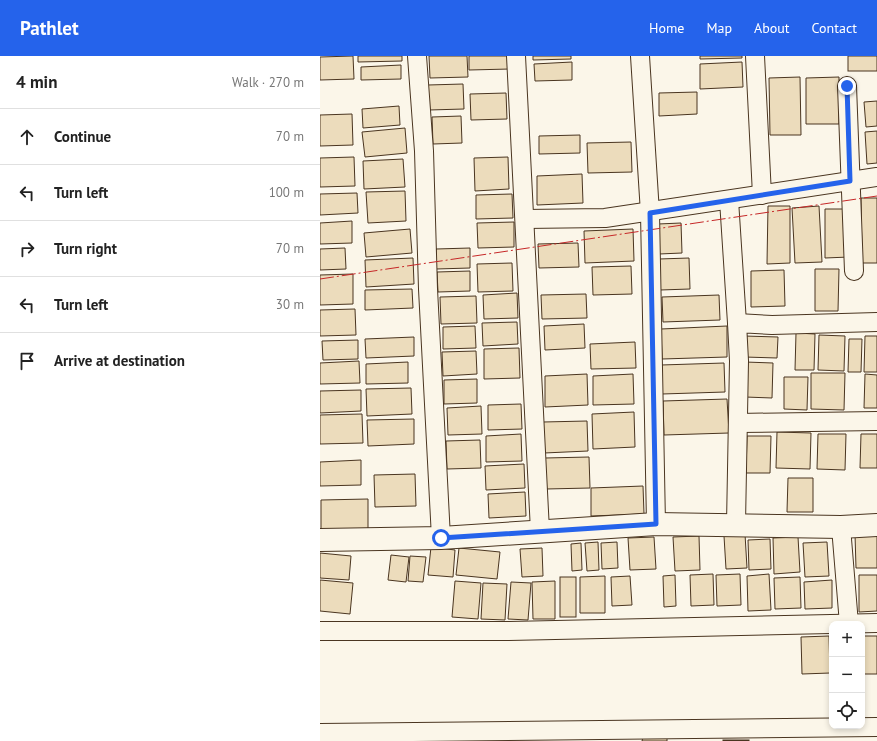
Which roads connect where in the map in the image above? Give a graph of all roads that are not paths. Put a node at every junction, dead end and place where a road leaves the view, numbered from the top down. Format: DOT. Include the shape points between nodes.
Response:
graph roads {
  1 [pos="417,56"];
  2 [pos="516,56"];
  3 [pos="640,56"];
  4 [pos="755,56"];
  5 [pos="847,86"];
  6 [pos="877,177"];
  7 [pos="850,181"];
  8 [pos="762,195"];
  9 [pos="729,200"];
  10 [pos="650,213"];
  11 [pos="525,219"];
  12 [pos="854,271"];
  13 [pos="877,322"];
  14 [pos="737,323"];
  15 [pos="877,421"];
  16 [pos="738,423"];
  17 [pos="656,524"];
  18 [pos="736,524"];
  19 [pos="877,525"];
  20 [pos="841,527"];
  21 [pos="540,531"];
  22 [pos="441,538"];
  23 [pos="320,540"];
  24 [pos="849,621"];
  25 [pos="865,622"];
  26 [pos="877,622"];
  27 [pos="829,623"];
  28 [pos="320,631"];
  29 [pos="877,727"];
  30 [pos="846,731"];
  31 [pos="320,733"];
  32 [pos="348,737"];
  1 -- 22 [label="street" via="424,150 428,289"];
  2 -- 11 [label="street"];
  3 -- 10 [label="street"];
  4 -- 8 [label="street"];
  5 -- 7 [label="street"];
  6 -- 7 [label="street"];
  7 -- 8 [label="street"];
  7 -- 12 [label="street"];
  8 -- 9 [label="street"];
  9 -- 10 [label="street"];
  9 -- 14 [label="street"];
  10 -- 11 [label="street" via="605,218"];
  10 -- 17 [label="street"];
  11 -- 21 [label="street"];
  13 -- 14 [label="street" via="772,325"];
  14 -- 16 [label="street"];
  15 -- 16 [label="street"];
  16 -- 18 [label="street"];
  17 -- 18 [label="street"];
  17 -- 21 [label="street"];
  18 -- 20 [label="street"];
  19 -- 20 [label="street"];
  20 -- 24 [label="street"];
  21 -- 22 [label="street"];
  22 -- 23 [label="street"];
  25 -- 26 [label="street"];
  27 -- 28 [label="street"];
  29 -- 30 [label="street"];
  30 -- 32 [label="street"];
  31 -- 32 [label="street"];
}
